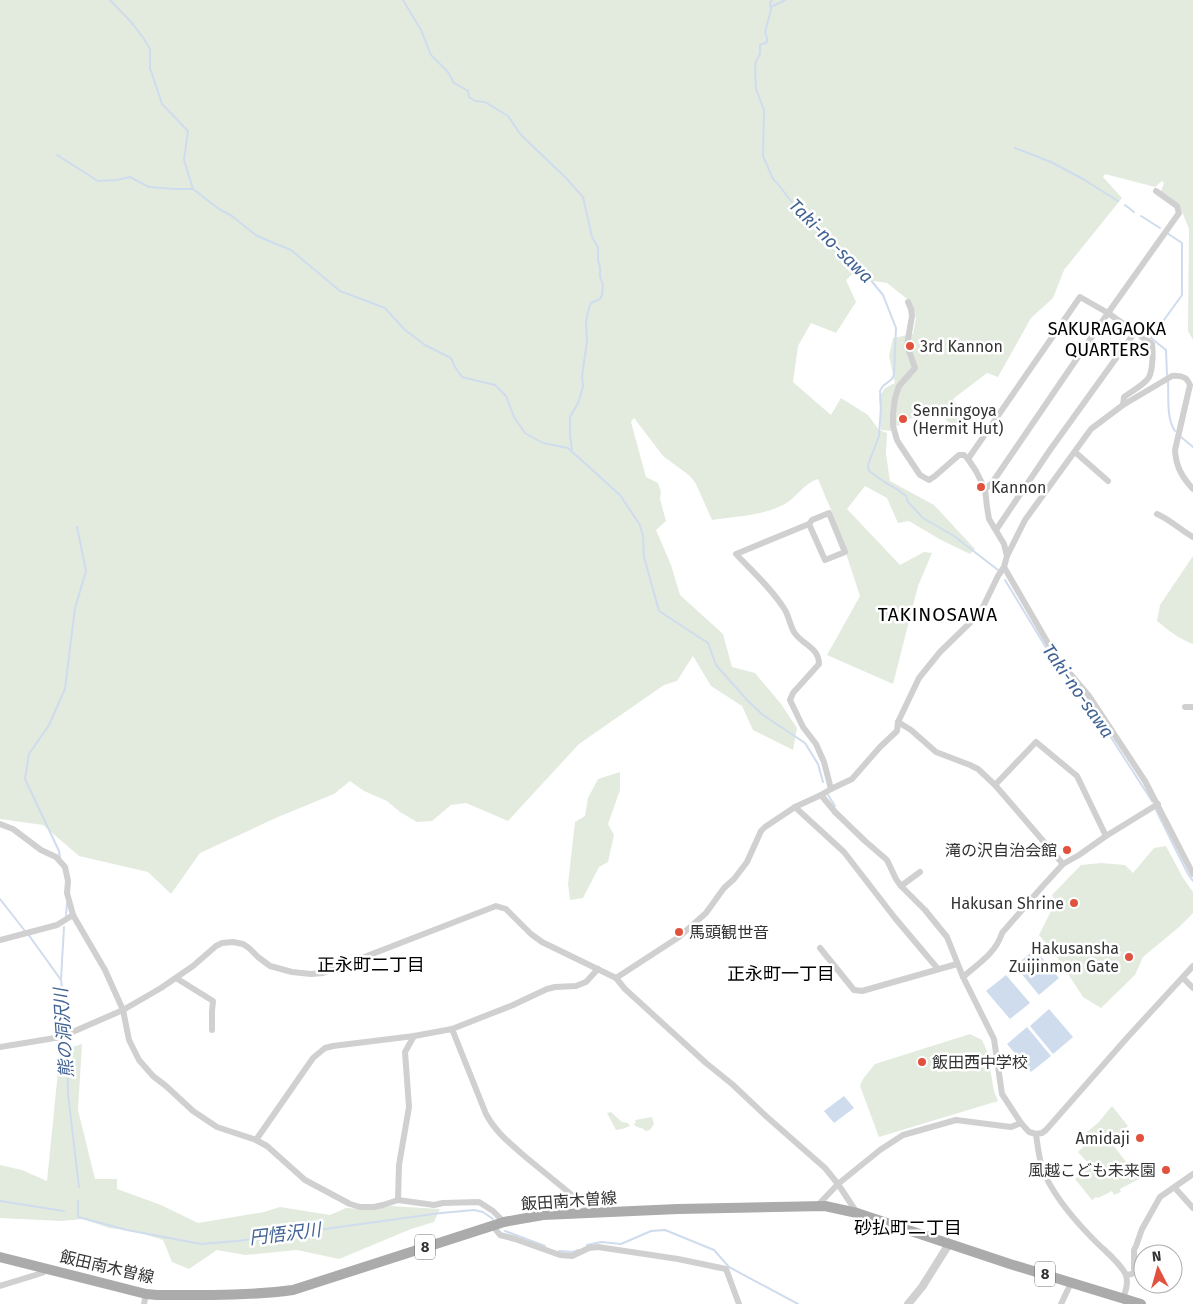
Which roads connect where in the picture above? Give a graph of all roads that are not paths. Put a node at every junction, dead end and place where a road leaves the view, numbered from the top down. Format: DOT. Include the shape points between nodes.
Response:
graph roads {
  1 [pos="1156,191"];
  2 [pos="908,302"];
  3 [pos="1108,313"];
  4 [pos="1135,332"];
  5 [pos="1124,405"];
  6 [pos="1075,452"];
  7 [pos="968,459"];
  8 [pos="1108,481"];
  9 [pos="985,489"];
  10 [pos="1193,490"];
  11 [pos="1157,514"];
  12 [pos="809,524"];
  13 [pos="996,530"];
  14 [pos="1193,536"];
  15 [pos="1007,556"];
  16 [pos="1004,566"];
  17 [pos="1185,707"];
  18 [pos="1193,707"];
  19 [pos="898,722"];
  20 [pos="995,784"];
  21 [pos="831,788"];
  22 [pos="821,795"];
  23 [pos="1158,804"];
  24 [pos="795,807"];
  25 [pos="0,824"];
  26 [pos="1106,836"];
  27 [pos="1063,864"];
  28 [pos="920,872"];
  29 [pos="1193,874"];
  30 [pos="901,886"];
  31 [pos="73,915"];
  32 [pos="0,940"];
  33 [pos="820,948"];
  34 [pos="957,964"];
  35 [pos="1193,966"];
  36 [pos="598,969"];
  37 [pos="938,969"];
  38 [pos="176,978"];
  39 [pos="616,978"];
  40 [pos="963,978"];
  41 [pos="1182,978"];
  42 [pos="1193,988"];
  43 [pos="123,1010"];
  44 [pos="452,1029"];
  45 [pos="212,1030"];
  46 [pos="414,1036"];
  47 [pos="0,1047"];
  48 [pos="1021,1123"];
  49 [pos="1036,1134"];
  50 [pos="256,1140"];
  51 [pos="1193,1174"];
  52 [pos="838,1184"];
  53 [pos="1175,1188"];
  54 [pos="398,1200"];
  55 [pos="818,1205"];
  56 [pos="1193,1208"];
  57 [pos="594,1213"];
  58 [pos="857,1213"];
  59 [pos="504,1222"];
  60 [pos="492,1226"];
  61 [pos="949,1244"];
  62 [pos="0,1256"];
  63 [pos="48,1269"];
  64 [pos="1126,1275"];
  65 [pos="1072,1283"];
  66 [pos="0,1286"];
  67 [pos="1123,1298"];
  68 [pos="145,1299"];
  69 [pos="739,1304"];
  70 [pos="908,1304"];
  71 [pos="1061,1304"];
  72 [pos="1141,1304"];
  1 -- 3 [label="street" via="1177,206 1179,213"];
  2 -- 7 [label="street" via="912,316 907,345 915,368 901,383 895,398 893,420 897,440 920,476 929,480 959,455"];
  3 -- 4 [label="street"];
  3 -- 7 [label="street" via="1080,297"];
  3 -- 9 [label="street"];
  4 -- 5 [label="street" via="1152,344 1153,355 1149,376 1124,397"];
  4 -- 13 [label="street"];
  5 -- 6 [label="street" via="1091,429"];
  5 -- 10 [label="street" via="1172,376 1188,380 1190,385 1175,460"];
  6 -- 8 [label="street"];
  6 -- 15 [label="street" via="1026,520"];
  7 -- 9 [label="street"];
  9 -- 13 [label="street" via="989,519"];
  11 -- 14 [label="street"];
  12 -- 12 [label="street" via="829,513 845,552 825,560"];
  12 -- 21 [label="street" via="736,554 786,611 794,633 816,651 819,664 790,700 816,744"];
  13 -- 15 [label="street"];
  15 -- 16 [label="street"];
  16 -- 19 [label="street" via="980,613 919,678"];
  16 -- 23 [label="street" via="1056,656 1089,696"];
  17 -- 18 [label="street"];
  19 -- 20 [label="street" via="936,752 978,769"];
  19 -- 21 [label="street" via="897,731 852,779"];
  20 -- 26 [label="street" via="1036,742 1077,776"];
  20 -- 27 [label="street"];
  21 -- 22 [label="street"];
  22 -- 24 [label="street"];
  22 -- 30 [label="street" via="887,860"];
  23 -- 26 [label="street"];
  23 -- 29 [label="street"];
  24 -- 37 [label="street" via="844,852"];
  24 -- 39 [label="street" via="761,831 748,862 706,913 679,937"];
  25 -- 31 [label="street" via="56,857 65,867"];
  26 -- 27 [label="street"];
  27 -- 40 [label="street" via="1011,922 992,952"];
  28 -- 30 [label="street"];
  30 -- 34 [label="street" via="947,937"];
  31 -- 32 [label="street" via="57,925"];
  31 -- 43 [label="street" via="105,970"];
  33 -- 37 [label="street" via="854,990 862,991"];
  34 -- 37 [label="street"];
  34 -- 40 [label="street"];
  35 -- 41 [label="street"];
  36 -- 38 [label="street" via="542,942 506,909 496,906 323,973 292,972 270,966 243,944 233,942 216,946"];
  36 -- 39 [label="street"];
  36 -- 44 [label="street" via="586,982 547,989"];
  38 -- 43 [label="street"];
  38 -- 45 [label="street" via="213,1001"];
  39 -- 52 [label="street" via="699,1057 825,1168"];
  40 -- 48 [label="street" via="994,1039 1002,1094"];
  41 -- 42 [label="street"];
  41 -- 49 [label="street" via="1046,1130"];
  43 -- 47 [label="street" via="61,1037"];
  43 -- 50 [label="street" via="128,1040 153,1076 192,1111 217,1127"];
  44 -- 46 [label="street"];
  44 -- 57 [label="street" via="492,1126"];
  46 -- 50 [label="street" via="325,1048 313,1058"];
  46 -- 54 [label="street" via="405,1052 408,1107 399,1166"];
  48 -- 49 [label="street" via="1029,1132"];
  48 -- 52 [label="street" via="1011,1127 956,1120 903,1136"];
  49 -- 64 [label="street" via="1046,1178 1057,1197"];
  50 -- 54 [label="street" via="305,1180 350,1204 374,1206"];
  51 -- 53 [label="street"];
  52 -- 55 [label="street"];
  52 -- 58 [label="street"];
  53 -- 56 [label="street"];
  53 -- 64 [label="street" via="1156,1203 1134,1250 1134,1272"];
  54 -- 59 [label="street" via="434,1206 480,1202"];
  55 -- 57 [label="main road, 飯田南木曽線 / 8"];
  55 -- 58 [label="main road, 飯田南木曽線 / 8"];
  57 -- 59 [label="main road, 飯田南木曽線 / 8"];
  58 -- 61 [label="main road, 飯田南木曽線 / 8"];
  59 -- 60 [label="main road, 飯田南木曽線 / 8"];
  60 -- 68 [label="main road, 飯田南木曽線 / 8" via="293,1290 241,1297 157,1295"];
  60 -- 69 [label="street" via="500,1236 560,1255 572,1256 598,1247 726,1269"];
  61 -- 65 [label="main road, 飯田南木曽線 / 8"];
  61 -- 70 [label="street"];
  62 -- 63 [label="main road, 飯田南木曽線 / 8"];
  63 -- 66 [label="street"];
  63 -- 68 [label="main road, 飯田南木曽線 / 8"];
  64 -- 67 [label="street"];
  65 -- 67 [label="main road, 飯田南木曽線 / 8"];
  65 -- 71 [label="street"];
  67 -- 72 [label="main road, 飯田南木曽線 / 8"];
}
